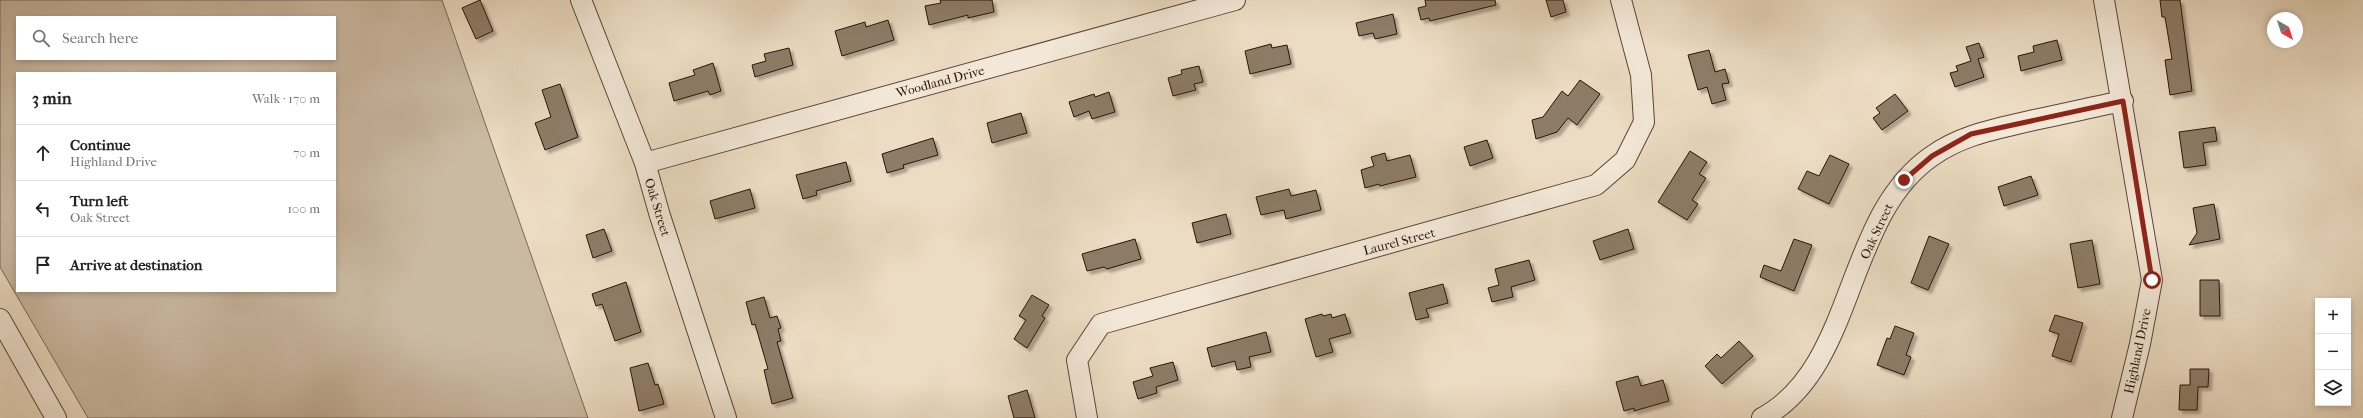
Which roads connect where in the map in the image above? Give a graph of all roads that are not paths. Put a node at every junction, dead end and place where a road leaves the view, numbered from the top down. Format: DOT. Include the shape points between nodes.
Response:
graph roads {
  1 [pos="581,0"];
  2 [pos="1235,0"];
  3 [pos="1621,0"];
  4 [pos="2104,0"];
  5 [pos="2123,101"];
  6 [pos="645,163"];
  7 [pos="0,319"];
  8 [pos="5,342"];
  9 [pos="56,418"];
  10 [pos="726,418"];
  11 [pos="1087,418"];
  12 [pos="1762,418"];
  13 [pos="2122,418"];
  1 -- 6 [label="street, Oak Street"];
  2 -- 6 [label="street, Woodland Drive"];
  3 -- 11 [label="street, Laurel Street" via="1641,74 1644,122 1625,160 1596,185 1101,324 1077,360"];
  4 -- 5 [label="street, Highland Drive"];
  5 -- 12 [label="street, Oak Street" via="1971,134 1932,156 1904,180 1884,207 1824,351 1798,390"];
  5 -- 13 [label="street, Highland Drive" via="2152,280"];
  6 -- 10 [label="street, Oak Street"];
  7 -- 8 [label="street"];
  8 -- 9 [label="street"];
}
